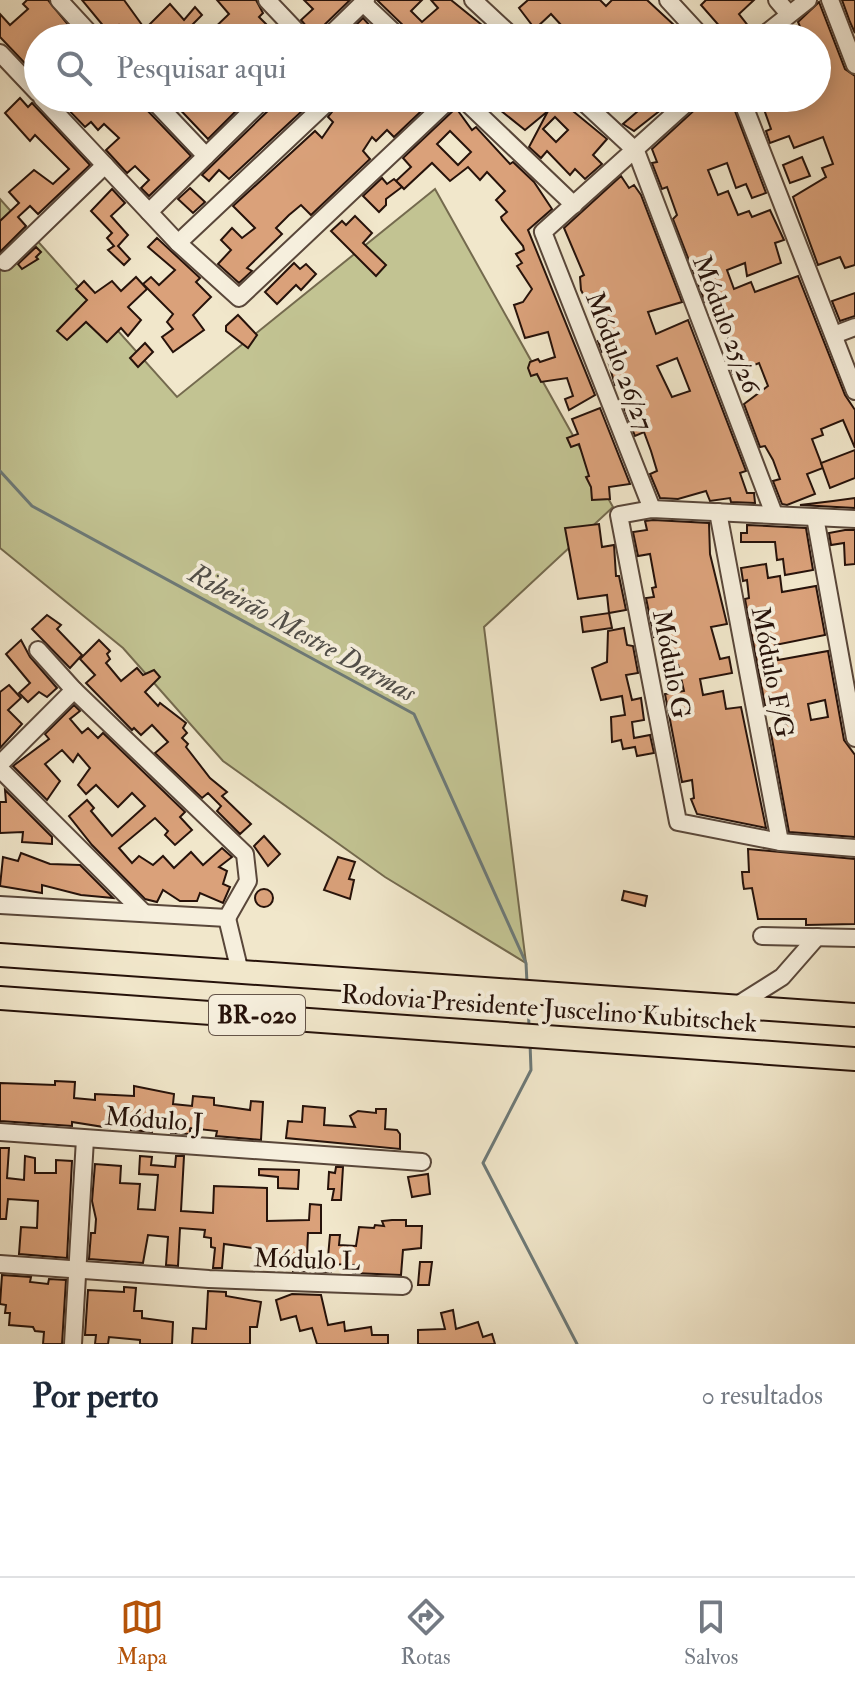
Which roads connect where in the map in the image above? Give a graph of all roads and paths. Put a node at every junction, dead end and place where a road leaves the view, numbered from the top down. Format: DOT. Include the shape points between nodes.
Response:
graph roads {
  1 [pos="59,0"];
  2 [pos="267,0"];
  3 [pos="473,0"];
  4 [pos="668,0"];
  5 [pos="777,0"];
  6 [pos="808,0"];
  7 [pos="830,0"];
  8 [pos="365,1"];
  9 [pos="789,14"];
  10 [pos="81,24"];
  11 [pos="290,24"];
  12 [pos="341,24"];
  13 [pos="386,24"];
  14 [pos="499,24"];
  15 [pos="690,24"];
  16 [pos="777,24"];
  17 [pos="0,53"];
  18 [pos="855,65"];
  19 [pos="24,78"];
  20 [pos="55,112"];
  21 [pos="164,112"];
  22 [pos="251,112"];
  23 [pos="317,112"];
  24 [pos="436,112"];
  25 [pos="477,112"];
  26 [pos="594,112"];
  27 [pos="677,112"];
  28 [pos="746,112"];
  29 [pos="636,151"];
  30 [pos="206,156"];
  31 [pos="105,165"];
  32 [pos="574,205"];
  33 [pos="149,212"];
  34 [pos="178,243"];
  35 [pos="5,262"];
  36 [pos="855,327"];
  37 [pos="834,335"];
  38 [pos="855,391"];
  39 [pos="652,509"];
  40 [pos="718,512"];
  41 [pos="774,514"];
  42 [pos="815,517"];
  43 [pos="855,519"];
  44 [pos="38,650"];
  45 [pos="74,690"];
  46 [pos="855,738"];
  47 [pos="0,766"];
  48 [pos="780,842"];
  49 [pos="855,848"];
  50 [pos="0,905"];
  51 [pos="143,912"];
  52 [pos="227,918"];
  53 [pos="762,936"];
  54 [pos="817,937"];
  55 [pos="855,938"];
  56 [pos="0,955"];
  57 [pos="240,972"];
  58 [pos="0,998"];
  59 [pos="736,1006"];
  60 [pos="855,1015"];
  61 [pos="855,1059"];
  62 [pos="0,1132"];
  63 [pos="85,1139"];
  64 [pos="422,1162"];
  65 [pos="0,1264"];
  66 [pos="78,1270"];
  67 [pos="403,1286"];
  68 [pos="73,1344"];
  1 -- 10 [label="street"];
  2 -- 11 [label="street"];
  3 -- 14 [label="street"];
  4 -- 15 [label="street"];
  5 -- 9 [label="street"];
  6 -- 9 [label="street"];
  7 -- 18 [label="street"];
  8 -- 12 [label="street"];
  8 -- 13 [label="street"];
  9 -- 16 [label="street"];
  17 -- 19 [label="street"];
  20 -- 31 [label="street"];
  21 -- 30 [label="street"];
  22 -- 30 [label="street"];
  23 -- 34 [label="street"];
  24 -- 34 [label="street" via="239,298"];
  25 -- 32 [label="street"];
  26 -- 29 [label="street"];
  27 -- 29 [label="street"];
  28 -- 37 [label="street"];
  29 -- 32 [label="street"];
  29 -- 41 [label="street, Módulo 25/26"];
  30 -- 33 [label="street"];
  31 -- 33 [label="street"];
  31 -- 35 [label="street"];
  32 -- 39 [label="street, Módulo 26/27" via="543,232"];
  33 -- 34 [label="street"];
  36 -- 37 [label="street"];
  37 -- 38 [label="street"];
  39 -- 40 [label="street"];
  39 -- 48 [label="street, Módulo G" via="619,515 678,822"];
  40 -- 41 [label="street"];
  40 -- 48 [label="street, Módulo F/G"];
  41 -- 42 [label="street"];
  42 -- 43 [label="street"];
  42 -- 46 [label="street"];
  44 -- 45 [label="street"];
  45 -- 47 [label="street"];
  45 -- 52 [label="street" via="245,854 248,881"];
  47 -- 51 [label="street"];
  48 -- 49 [label="street"];
  50 -- 51 [label="street"];
  51 -- 52 [label="street"];
  52 -- 57 [label="street"];
  53 -- 54 [label="street"];
  54 -- 55 [label="street"];
  54 -- 59 [label="street" via="782,977"];
  56 -- 57 [label="highway, Rodovia Presidente Juscelino Kubitschek / BR-020"];
  57 -- 59 [label="highway, Rodovia Presidente Juscelino Kubitschek / BR-020"];
  58 -- 61 [label="highway, Rodovia Presidente Juscelino Kubitschek / BR-020"];
  59 -- 60 [label="highway, Rodovia Presidente Juscelino Kubitschek / BR-020"];
  62 -- 63 [label="street, Módulo J"];
  63 -- 64 [label="street, Módulo J"];
  63 -- 66 [label="street"];
  65 -- 66 [label="street"];
  66 -- 67 [label="street, Módulo L"];
  66 -- 68 [label="street"];
}
